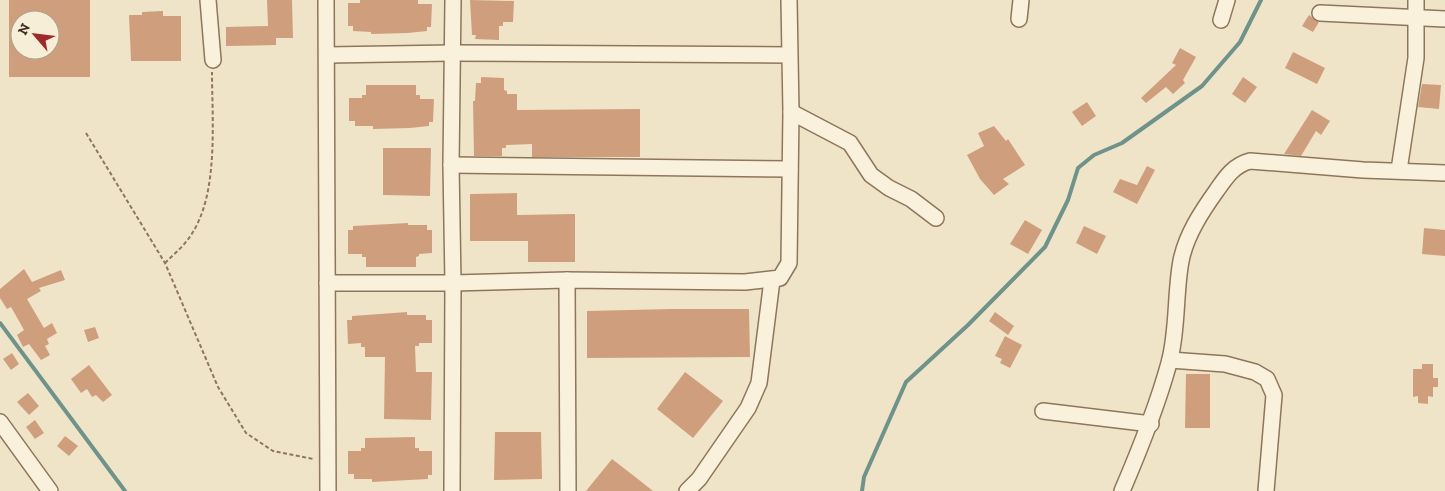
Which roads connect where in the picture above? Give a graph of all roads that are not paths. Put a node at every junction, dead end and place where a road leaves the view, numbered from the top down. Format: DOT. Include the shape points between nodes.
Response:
graph roads {
  1 [pos="208,0"];
  2 [pos="326,0"];
  3 [pos="453,0"];
  4 [pos="789,0"];
  5 [pos="1021,0"];
  6 [pos="1227,0"];
  7 [pos="1416,0"];
  8 [pos="1320,13"];
  9 [pos="1416,17"];
  10 [pos="1020,19"];
  11 [pos="1445,19"];
  12 [pos="1221,20"];
  13 [pos="452,54"];
  14 [pos="327,55"];
  15 [pos="788,55"];
  16 [pos="212,60"];
  17 [pos="791,112"];
  18 [pos="450,164"];
  19 [pos="790,169"];
  20 [pos="1399,170"];
  21 [pos="1445,173"];
  22 [pos="936,218"];
  23 [pos="567,280"];
  24 [pos="772,280"];
  25 [pos="327,283"];
  26 [pos="453,284"];
  27 [pos="1170,360"];
  28 [pos="1043,411"];
  29 [pos="0,422"];
  30 [pos="1151,424"];
  31 [pos="50,491"];
  32 [pos="328,491"];
  33 [pos="452,491"];
  34 [pos="568,491"];
  35 [pos="687,491"];
  36 [pos="1122,491"];
  37 [pos="1266,491"];
  1 -- 16 [label="street"];
  2 -- 14 [label="street"];
  3 -- 13 [label="street"];
  4 -- 15 [label="street"];
  5 -- 10 [label="street"];
  6 -- 12 [label="street"];
  7 -- 9 [label="street"];
  8 -- 9 [label="street"];
  9 -- 11 [label="street"];
  9 -- 20 [label="street" via="1416,58"];
  13 -- 14 [label="street"];
  13 -- 15 [label="street"];
  13 -- 18 [label="street"];
  14 -- 25 [label="street"];
  15 -- 17 [label="street"];
  17 -- 19 [label="street"];
  17 -- 22 [label="street" via="850,144 871,175 911,198"];
  18 -- 19 [label="street"];
  18 -- 26 [label="street"];
  19 -- 24 [label="street" via="788,263 780,278"];
  20 -- 21 [label="street"];
  20 -- 27 [label="street" via="1250,161 1233,169 1205,207 1181,261"];
  23 -- 24 [label="street"];
  23 -- 26 [label="street"];
  23 -- 34 [label="street"];
  24 -- 35 [label="street" via="759,383 748,408 699,479"];
  25 -- 26 [label="street"];
  25 -- 32 [label="street"];
  26 -- 33 [label="street"];
  27 -- 30 [label="street"];
  27 -- 37 [label="street" via="1225,364 1255,372 1267,379 1274,395"];
  28 -- 30 [label="street"];
  29 -- 31 [label="street"];
  30 -- 36 [label="street"];
}
